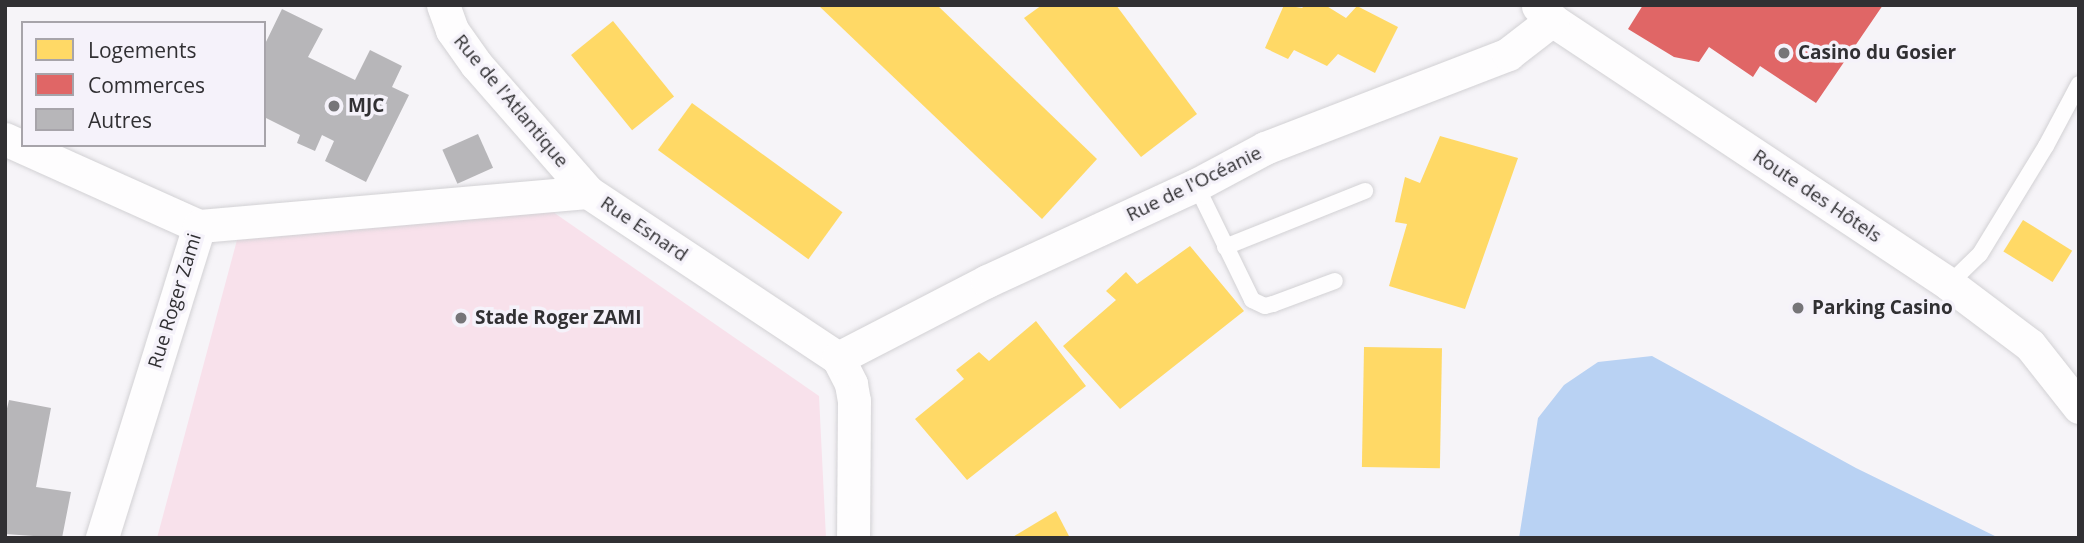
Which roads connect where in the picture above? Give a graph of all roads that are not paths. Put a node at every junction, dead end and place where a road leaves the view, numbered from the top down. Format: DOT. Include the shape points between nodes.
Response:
graph roads {
  1 [pos="443,5"];
  2 [pos="1545,12"];
  3 [pos="2079,84"];
  4 [pos="5,139"];
  5 [pos="21,146"];
  6 [pos="23,147"];
  7 [pos="1196,185"];
  8 [pos="1365,191"];
  9 [pos="588,192"];
  10 [pos="199,226"];
  11 [pos="1225,247"];
  12 [pos="1335,281"];
  13 [pos="1949,284"];
  14 [pos="838,358"];
  15 [pos="2079,407"];
  16 [pos="102,538"];
  17 [pos="853,538"];
  1 -- 9 [label="street, Rue de l'Atlantique" via="452,30 476,64"];
  2 -- 7 [label="street, Rue de l'Océanie" via="1508,54 1265,149"];
  2 -- 13 [label="street, Route des Hôtels"];
  3 -- 13 [label="lane" via="1980,254"];
  4 -- 5 [label="street, Rue Roger Zami"];
  6 -- 10 [label="street, Rue Roger Zami"];
  7 -- 11 [label="lane"];
  7 -- 14 [label="street, Rue de l'Océanie" via="987,281"];
  8 -- 11 [label="lane"];
  9 -- 10 [label="street, Rue Esnard"];
  9 -- 14 [label="street, Rue Esnard"];
  10 -- 16 [label="street, Rue Roger Zami"];
  11 -- 12 [label="lane" via="1249,297 1259,304 1273,304"];
  13 -- 15 [label="street, Route des Hôtels" via="2030,345"];
  14 -- 17 [label="street" via="854,401"];
}
